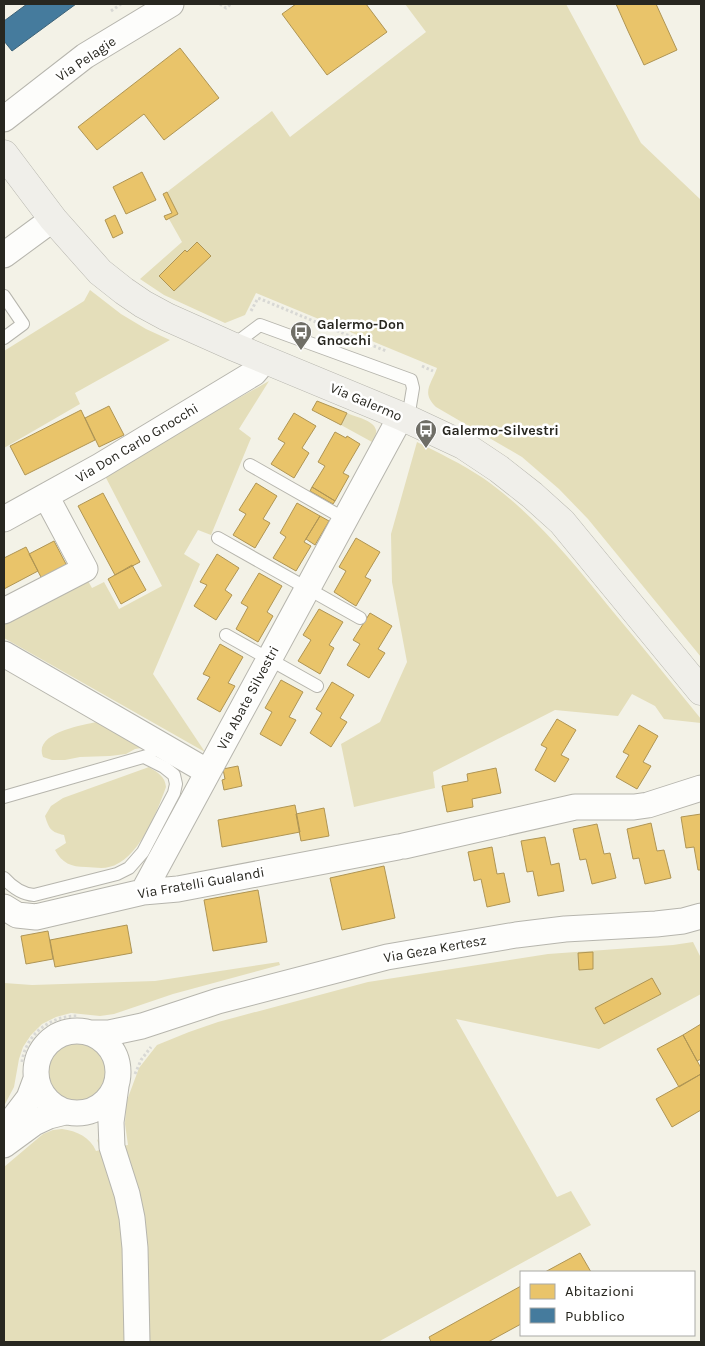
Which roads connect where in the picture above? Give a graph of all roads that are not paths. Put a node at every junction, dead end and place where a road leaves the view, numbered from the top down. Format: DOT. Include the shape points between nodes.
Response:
graph roads {
  1 [pos="172,4"];
  2 [pos="4,119"];
  3 [pos="4,154"];
  4 [pos="53,219"];
  5 [pos="4,256"];
  6 [pos="4,296"];
  7 [pos="4,338"];
  8 [pos="232,346"];
  9 [pos="265,360"];
  10 [pos="401,416"];
  11 [pos="250,465"];
  12 [pos="46,496"];
  13 [pos="4,519"];
  14 [pos="345,519"];
  15 [pos="218,538"];
  16 [pos="308,588"];
  17 [pos="4,611"];
  18 [pos="360,618"];
  19 [pos="226,635"];
  20 [pos="4,654"];
  21 [pos="269,660"];
  22 [pos="317,686"];
  23 [pos="701,691"];
  24 [pos="169,749"];
  25 [pos="144,757"];
  26 [pos="208,772"];
  27 [pos="701,788"];
  28 [pos="4,798"];
  29 [pos="4,878"];
  30 [pos="144,892"];
  31 [pos="5,908"];
  32 [pos="701,916"];
  33 [pos="175,1015"];
  34 [pos="91,1032"];
  35 [pos="36,1079"];
  36 [pos="123,1080"];
  37 [pos="70,1112"];
  38 [pos="4,1131"];
  39 [pos="4,1145"];
  40 [pos="112,1147"];
  41 [pos="136,1342"];
  1 -- 2 [label="street, Via Pelagie" via="85,56"];
  3 -- 4 [label="main road, Via Galermo"];
  4 -- 5 [label="street"];
  4 -- 8 [label="main road, Via Galermo" via="100,272 124,291 167,317"];
  6 -- 7 [label="lane" via="23,324"];
  8 -- 9 [label="main road, Via Galermo"];
  8 -- 10 [label="lane" via="260,325 411,380 410,406"];
  9 -- 10 [label="main road, Via Galermo"];
  9 -- 12 [label="street, Via Don Carlo Gnocchi" via="254,373"];
  10 -- 14 [label="street, Via Abate Silvestri"];
  10 -- 23 [label="main road, Via Galermo" via="463,445 499,469 562,522"];
  11 -- 14 [label="lane"];
  12 -- 13 [label="street, Via Don Carlo Gnocchi"];
  12 -- 17 [label="street" via="85,569"];
  14 -- 16 [label="street, Via Abate Silvestri"];
  15 -- 16 [label="lane"];
  16 -- 18 [label="lane"];
  16 -- 21 [label="street, Via Abate Silvestri"];
  19 -- 21 [label="lane"];
  20 -- 24 [label="street"];
  21 -- 22 [label="lane"];
  21 -- 26 [label="street, Via Abate Silvestri"];
  24 -- 25 [label="lane"];
  24 -- 26 [label="street"];
  25 -- 28 [label="lane"];
  25 -- 29 [label="lane" via="174,775 176,784 143,852 129,868 34,895 16,889"];
  26 -- 30 [label="street, Via Abate Silvestri"];
  27 -- 30 [label="street, Via Fratelli Gualandi" via="648,805 575,807 401,846 178,890"];
  30 -- 31 [label="street, Via Fratelli Gualandi" via="36,916 17,915"];
  32 -- 33 [label="street, Via Geza Kertesz" via="656,924 516,935 387,957"];
  33 -- 34 [label="street" via="109,1033"];
  33 -- 36 [label="street" via="136,1044 128,1056"];
  34 -- 35 [label="street" via="70,1031 50,1040 38,1057"];
  34 -- 36 [label="street" via="109,1044"];
  35 -- 37 [label="street" via="46,1099 55,1107"];
  35 -- 38 [label="street" via="29,1098"];
  36 -- 37 [label="street" via="100,1106 87,1112"];
  36 -- 40 [label="street" via="111,1122"];
  37 -- 39 [label="street" via="34,1123"];
  37 -- 40 [label="street" via="96,1127"];
  40 -- 41 [label="street" via="132,1218"];
}
